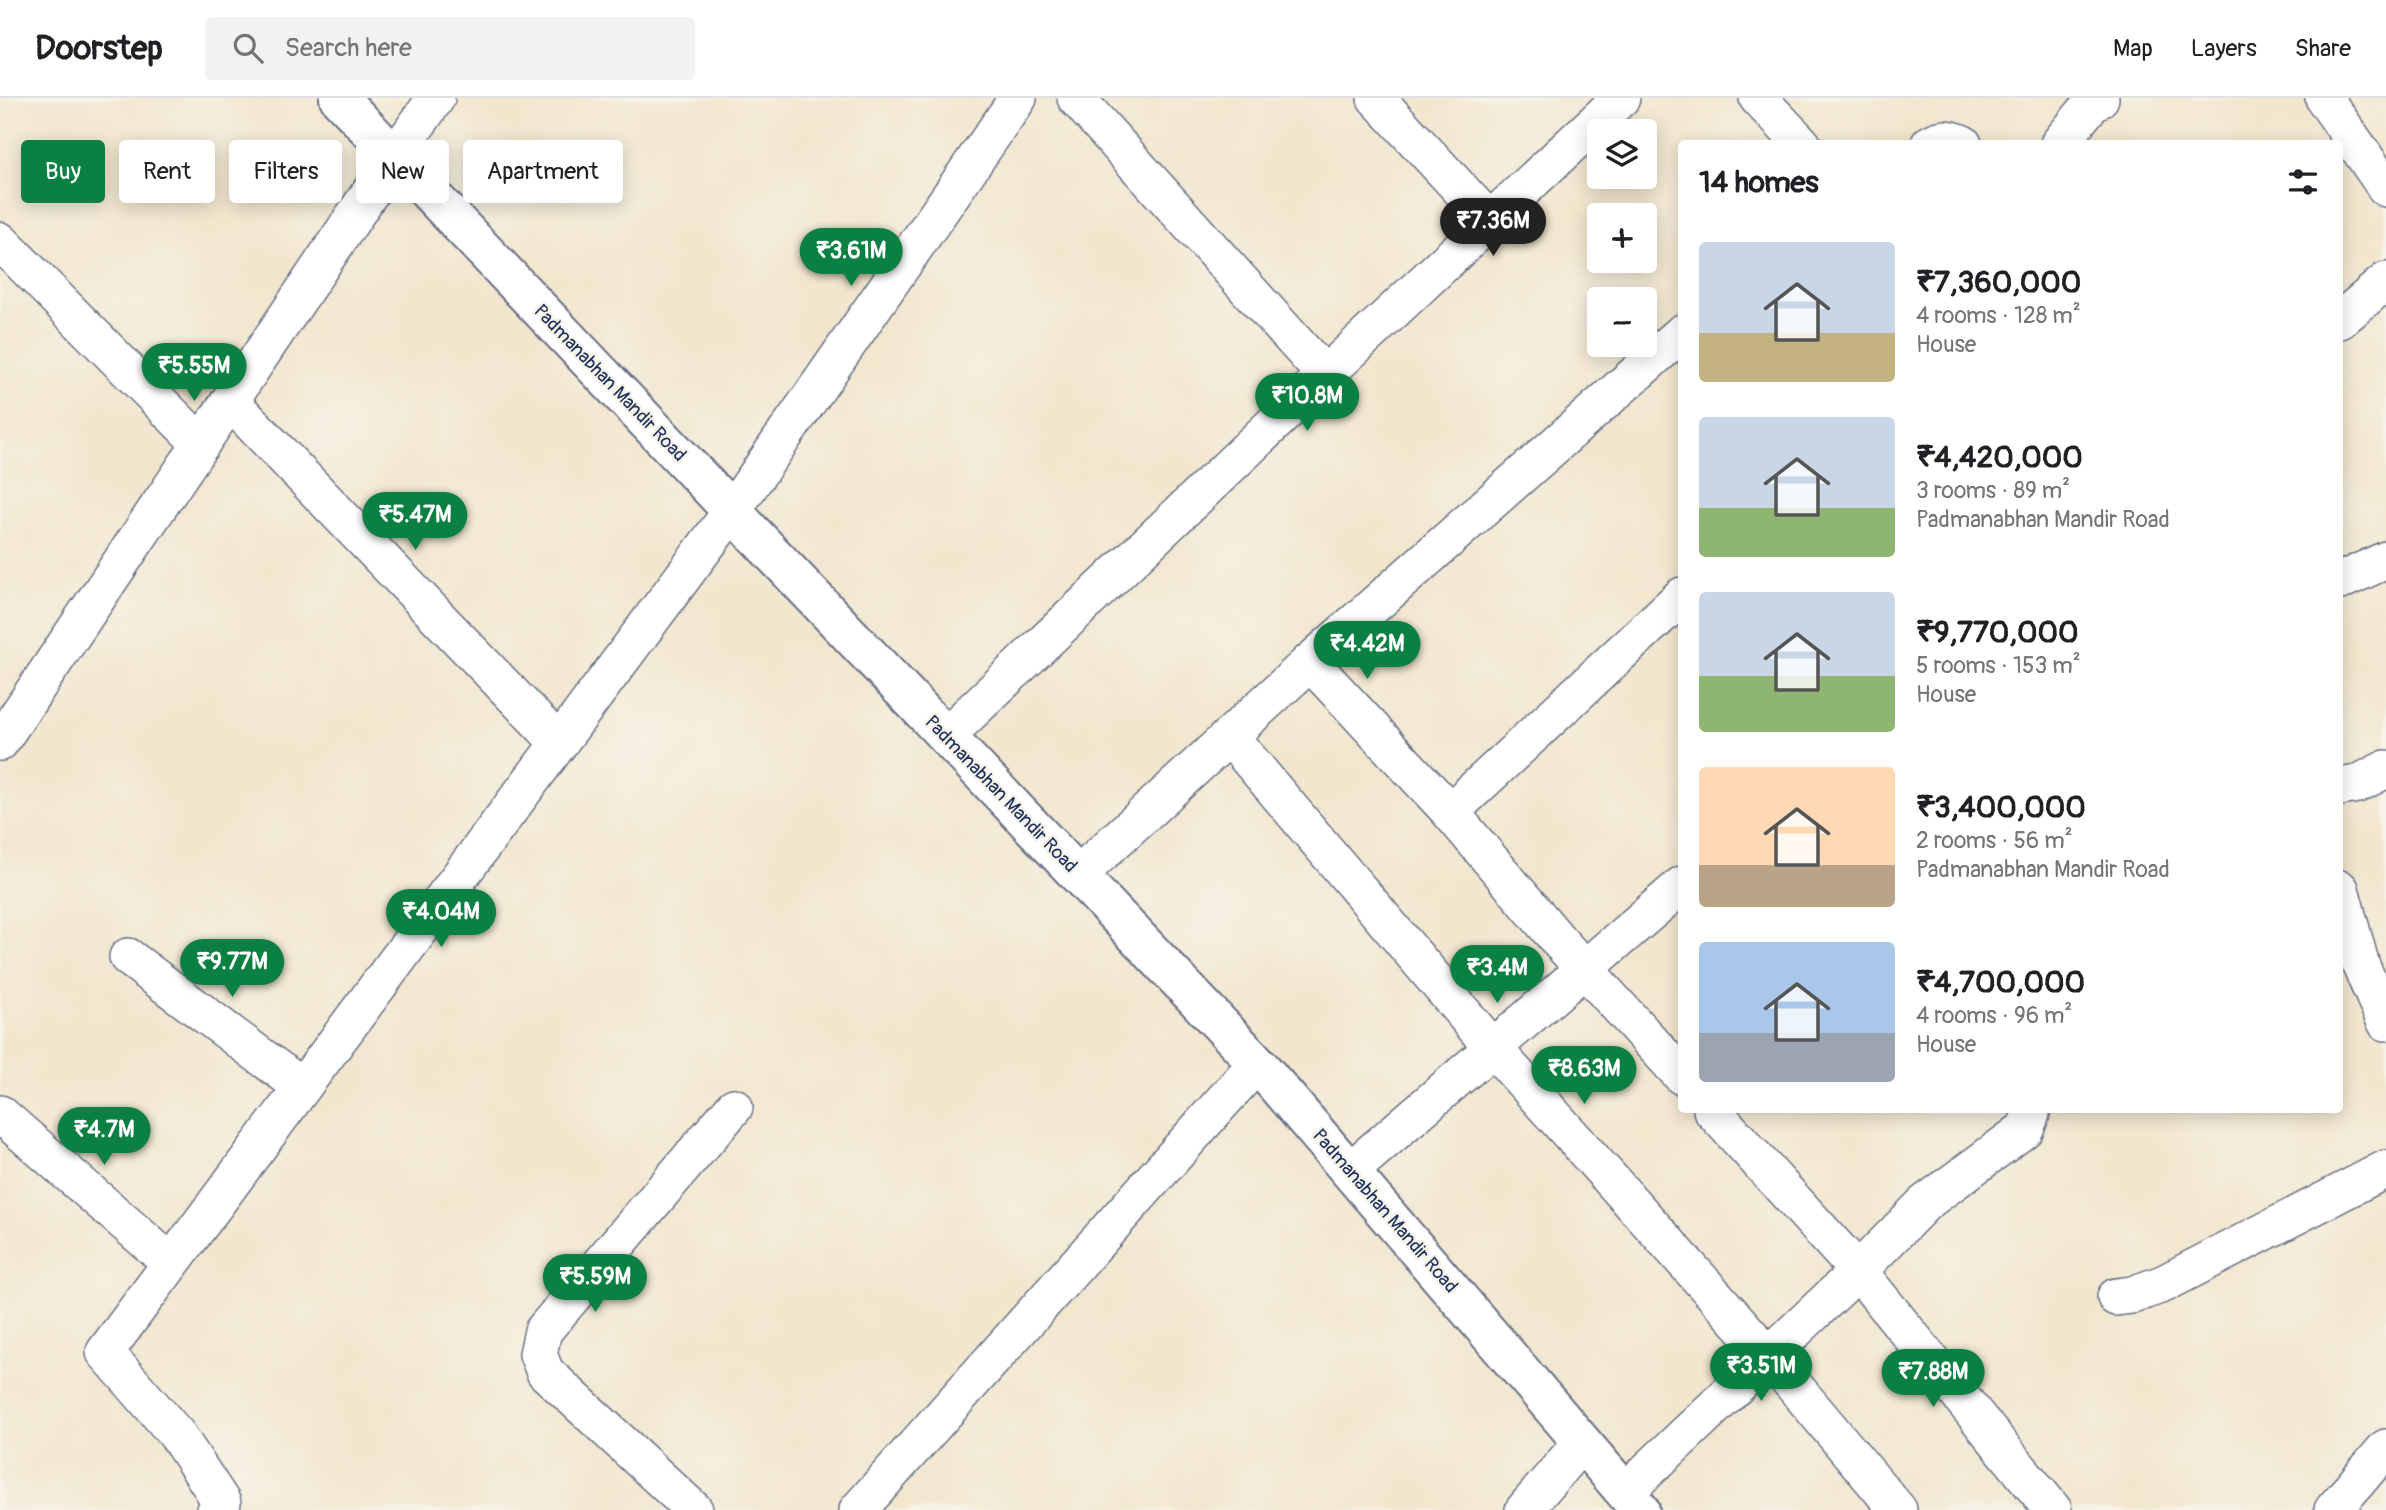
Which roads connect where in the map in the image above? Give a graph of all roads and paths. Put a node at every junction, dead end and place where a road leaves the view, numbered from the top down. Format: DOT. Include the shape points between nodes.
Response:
graph roads {
  1 [pos="340,98"];
  2 [pos="436,98"];
  3 [pos="1018,98"];
  4 [pos="1076,98"];
  5 [pos="1376,98"];
  6 [pos="1621,98"];
  7 [pos="1758,98"];
  8 [pos="2100,98"];
  9 [pos="2325,98"];
  10 [pos="378,140"];
  11 [pos="406,140"];
  12 [pos="1798,140"];
  13 [pos="1937,140"];
  14 [pos="1953,140"];
  15 [pos="2062,140"];
  16 [pos="2386,188"];
  17 [pos="363,203"];
  18 [pos="438,203"];
  19 [pos="1490,222"];
  20 [pos="0,241"];
  21 [pos="2386,281"];
  22 [pos="2343,317"];
  23 [pos="1678,337"];
  24 [pos="1325,375"];
  25 [pos="230,401"];
  26 [pos="201,444"];
  27 [pos="732,511"];
  28 [pos="2386,560"];
  29 [pos="2343,580"];
  30 [pos="1678,600"];
  31 [pos="1310,662"];
  32 [pos="946,736"];
  33 [pos="1229,736"];
  34 [pos="0,742"];
  35 [pos="559,743"];
  36 [pos="2386,769"];
  37 [pos="2343,786"];
  38 [pos="1450,812"];
  39 [pos="1078,875"];
  40 [pos="1678,888"];
  41 [pos="2343,900"];
  42 [pos="128,957"];
  43 [pos="1583,967"];
  44 [pos="2386,1022"];
  45 [pos="1492,1047"];
  46 [pos="1258,1063"];
  47 [pos="1678,1072"];
  48 [pos="302,1087"];
  49 [pos="734,1107"];
  50 [pos="1715,1113"];
  51 [pos="2031,1113"];
  52 [pos="0,1114"];
  53 [pos="2386,1169"];
  54 [pos="1351,1170"];
  55 [pos="171,1263"];
  56 [pos="1858,1271"];
  57 [pos="2116,1297"];
  58 [pos="1769,1356"];
  59 [pos="1582,1442"];
  60 [pos="2386,1448"];
  61 [pos="1632,1501"];
  62 [pos="216,1510"];
  63 [pos="694,1510"];
  64 [pos="858,1510"];
  65 [pos="1524,1510"];
  66 [pos="1898,1510"];
  67 [pos="2053,1510"];
  68 [pos="2333,1510"];
  1 -- 10 [label="street, Padmanabhan Mandir Road"];
  2 -- 11 [label="street"];
  3 -- 27 [label="street"];
  4 -- 24 [label="street"];
  5 -- 19 [label="street"];
  6 -- 19 [label="street"];
  7 -- 12 [label="street"];
  8 -- 15 [label="street"];
  9 -- 16 [label="street"];
  13 -- 14 [label="street"];
  17 -- 25 [label="street"];
  18 -- 27 [label="street, Padmanabhan Mandir Road"];
  19 -- 24 [label="street"];
  20 -- 26 [label="street"];
  21 -- 22 [label="street"];
  23 -- 31 [label="street"];
  24 -- 32 [label="street"];
  25 -- 26 [label="street"];
  25 -- 35 [label="street"];
  26 -- 34 [label="street"];
  27 -- 32 [label="street, Padmanabhan Mandir Road"];
  27 -- 35 [label="street"];
  28 -- 29 [label="street"];
  30 -- 38 [label="street"];
  31 -- 33 [label="street"];
  31 -- 38 [label="street"];
  32 -- 39 [label="street, Padmanabhan Mandir Road"];
  33 -- 39 [label="street"];
  33 -- 45 [label="street"];
  35 -- 48 [label="street"];
  36 -- 37 [label="street"];
  38 -- 43 [label="street"];
  39 -- 46 [label="street, Padmanabhan Mandir Road"];
  40 -- 43 [label="street"];
  41 -- 44 [label="street" via="2361,966"];
  42 -- 48 [label="street"];
  43 -- 45 [label="street"];
  43 -- 47 [label="street"];
  45 -- 54 [label="street"];
  45 -- 58 [label="street"];
  46 -- 54 [label="street, Padmanabhan Mandir Road"];
  46 -- 64 [label="street"];
  48 -- 55 [label="street"];
  49 -- 63 [label="street" via="543,1331 538,1354 545,1373"];
  50 -- 56 [label="street"];
  51 -- 56 [label="street" via="2025,1129 1925,1203"];
  52 -- 55 [label="street"];
  53 -- 57 [label="street" via="2163,1284"];
  54 -- 59 [label="street, Padmanabhan Mandir Road"];
  55 -- 62 [label="street" via="104,1352 178,1436 222,1503"];
  56 -- 58 [label="street"];
  56 -- 67 [label="street"];
  58 -- 61 [label="street"];
  58 -- 66 [label="street"];
  59 -- 61 [label="street, Padmanabhan Mandir Road"];
  59 -- 65 [label="street"];
  60 -- 68 [label="street"];
}
